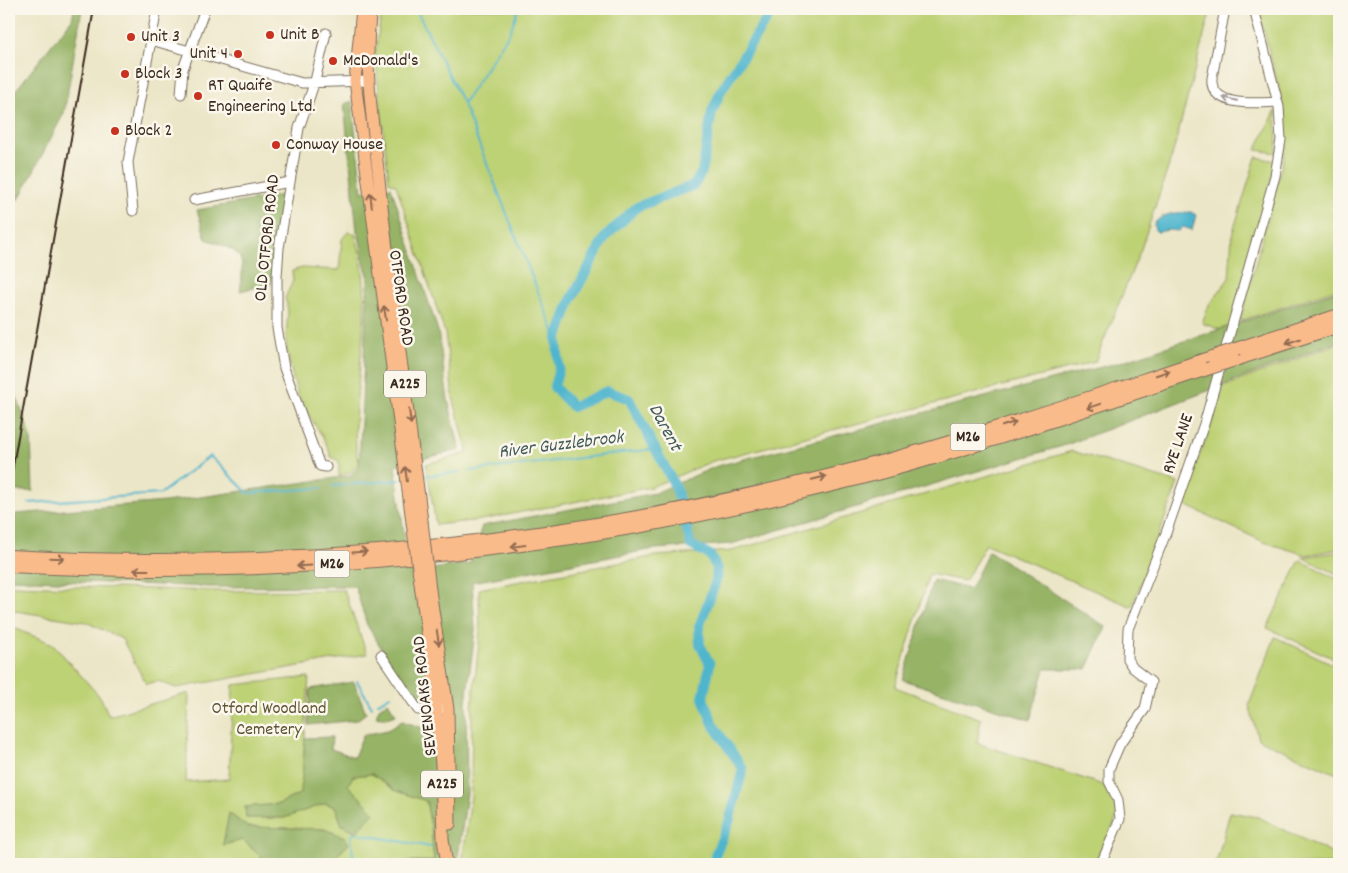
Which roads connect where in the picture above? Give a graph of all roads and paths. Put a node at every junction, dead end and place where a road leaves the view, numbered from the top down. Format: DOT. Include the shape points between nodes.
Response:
graph roads {
  1 [pos="157,9"];
  2 [pos="205,9"];
  3 [pos="362,9"];
  4 [pos="371,9"];
  5 [pos="1225,9"];
  6 [pos="1254,9"];
  7 [pos="326,33"];
  8 [pos="151,40"];
  9 [pos="191,51"];
  10 [pos="315,81"];
  11 [pos="355,81"];
  12 [pos="368,81"];
  13 [pos="181,94"];
  14 [pos="1278,102"];
  15 [pos="290,182"];
  16 [pos="194,200"];
  17 [pos="133,211"];
  18 [pos="1339,315"];
  19 [pos="1339,326"];
  20 [pos="1237,354"];
  21 [pos="326,467"];
  22 [pos="651,519"];
  23 [pos="417,522"];
  24 [pos="9,556"];
  25 [pos="9,566"];
  26 [pos="425,590"];
  27 [pos="380,655"];
  28 [pos="442,709"];
  29 [pos="447,861"];
  30 [pos="1101,864"];
  1 -- 8 [label="street"];
  2 -- 9 [label="street"];
  3 -- 11 [label="main road, OTFORD ROAD / A225"];
  4 -- 12 [label="main road, OTFORD ROAD / A225" via="366,48"];
  14 -- 5 [label="street, one-way" via="1229,100 1215,94 1211,87"];
  6 -- 14 [label="street, RYE LANE"];
  7 -- 10 [label="street, OLD OTFORD ROAD"];
  8 -- 9 [label="street"];
  8 -- 17 [label="street" via="128,162"];
  9 -- 10 [label="street" via="302,83"];
  9 -- 13 [label="street" via="183,69"];
  10 -- 11 [label="street"];
  10 -- 15 [label="street, OLD OTFORD ROAD" via="299,128"];
  11 -- 12 [label="street"];
  23 -- 11 [label="main road, OTFORD ROAD / A225, one-way"];
  12 -- 23 [label="main road, OTFORD ROAD / A225, one-way"];
  14 -- 30 [label="street, RYE LANE" via="1281,140 1275,176 1238,307 1196,448 1128,628 1127,659 1151,682 1145,708 1120,744 1109,770 1120,819"];
  15 -- 16 [label="street"];
  15 -- 21 [label="street, OLD OTFORD ROAD" via="277,276 280,354 320,466"];
  18 -- 20 [label="highway, M26"];
  19 -- 20 [label="highway, M26, one-way"];
  20 -- 22 [label="highway, M26, bridge" via="943,445 721,506"];
  24 -- 22 [label="highway, M26, one-way" via="182,560 335,554"];
  22 -- 25 [label="highway, M26, one-way" via="466,552 325,565 147,570"];
  23 -- 26 [label="main road, OTFORD ROAD / A225, bridge"];
  26 -- 28 [label="main road, SEVENOAKS ROAD / A225"];
  27 -- 28 [label="street" via="418,710"];
  28 -- 29 [label="main road, SEVENOAKS ROAD / A225" via="450,823"];
}
